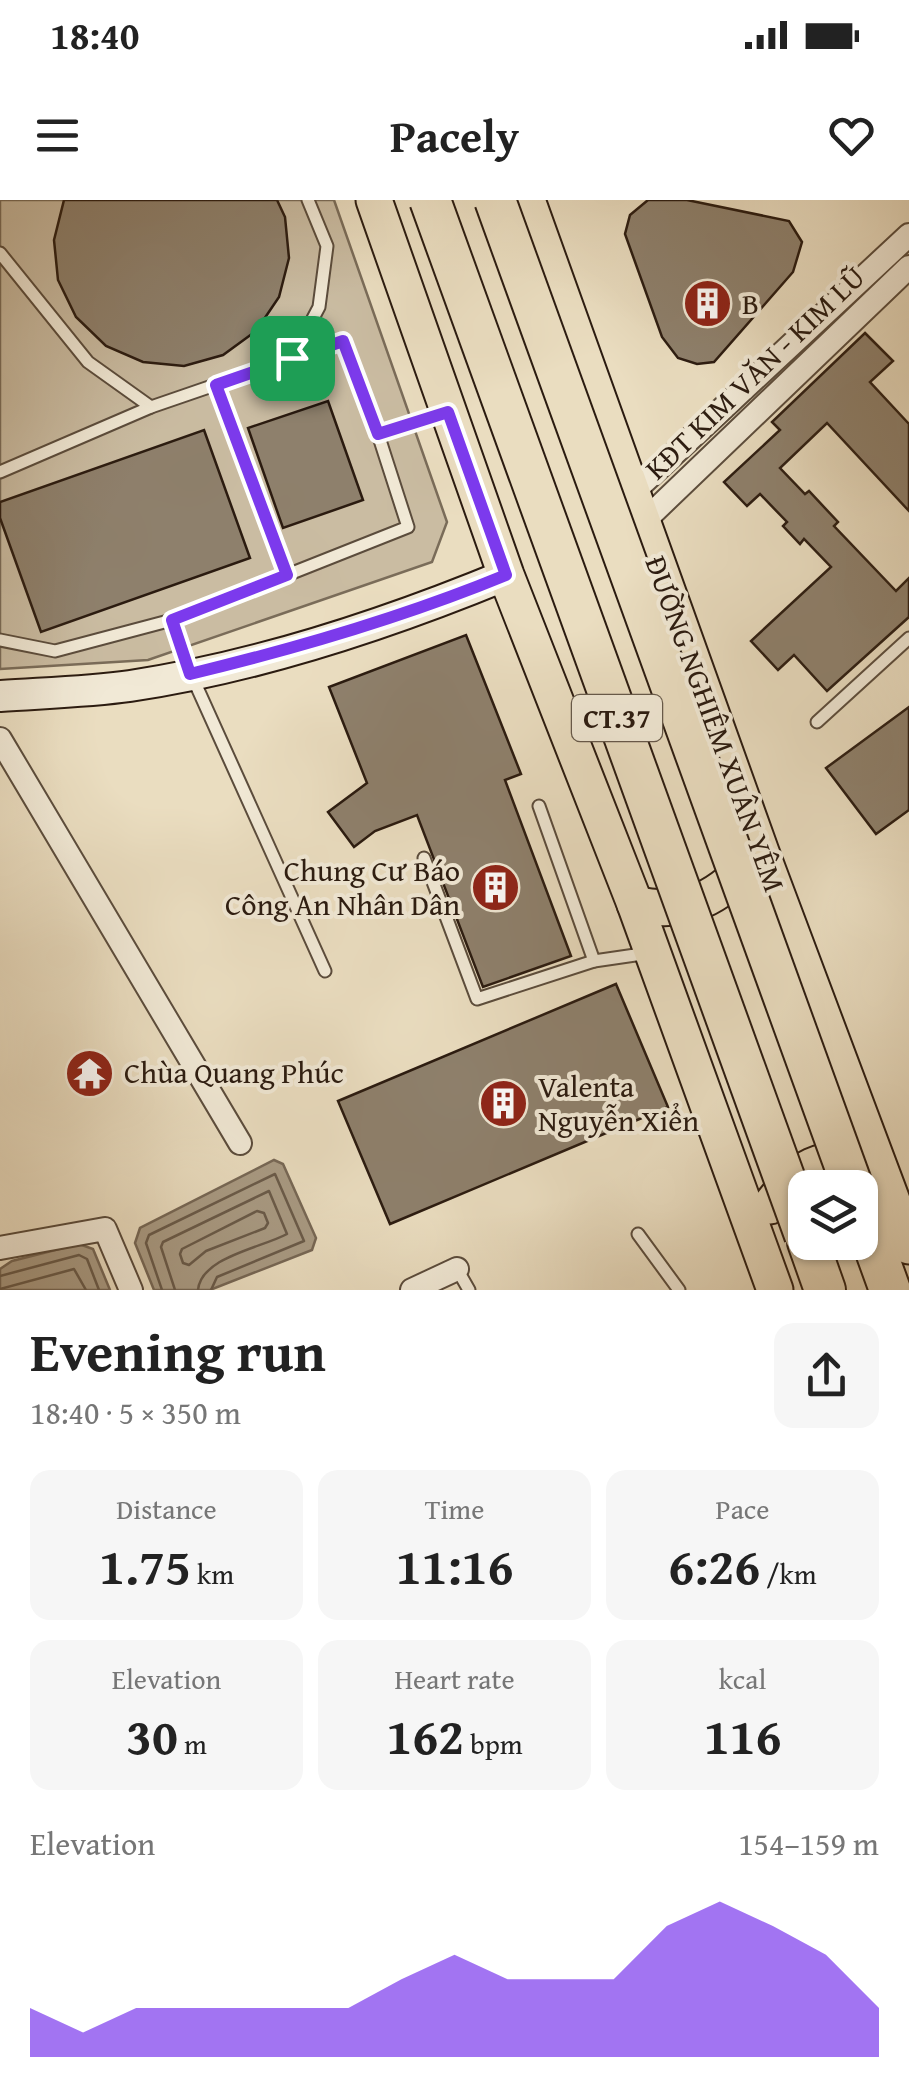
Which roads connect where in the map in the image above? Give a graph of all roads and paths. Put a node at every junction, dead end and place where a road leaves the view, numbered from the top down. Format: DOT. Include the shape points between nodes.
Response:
graph roads {
  1 [pos="308,200"];
  2 [pos="374,200"];
  3 [pos="430,200"];
  4 [pos="495,200"];
  5 [pos="527,200"];
  6 [pos="909,235"];
  7 [pos="0,253"];
  8 [pos="909,267"];
  9 [pos="856,282"];
  10 [pos="875,300"];
  11 [pos="292,358"];
  12 [pos="216,385"];
  13 [pos="152,407"];
  14 [pos="448,412"];
  15 [pos="378,434"];
  16 [pos="0,472"];
  17 [pos="637,508"];
  18 [pos="287,575"];
  19 [pos="506,575"];
  20 [pos="172,620"];
  21 [pos="0,640"];
  22 [pos="907,645"];
  23 [pos="190,674"];
  24 [pos="0,696"];
  25 [pos="817,722"];
  26 [pos="0,739"];
  27 [pos="539,806"];
  28 [pos="761,852"];
  29 [pos="424,858"];
  30 [pos="636,904"];
  31 [pos="653,953"];
  32 [pos="594,961"];
  33 [pos="326,971"];
  34 [pos="240,1143"];
  35 [pos="804,1170"];
  36 [pos="851,1170"];
  37 [pos="864,1170"];
  38 [pos="864,1170"];
  39 [pos="788,1182"];
  40 [pos="788,1188"];
  41 [pos="878,1196"];
  42 [pos="638,1234"];
  43 [pos="758,1241"];
  44 [pos="909,1246"];
  45 [pos="0,1248"];
  46 [pos="878,1257"];
  47 [pos="814,1260"];
  48 [pos="457,1269"];
  49 [pos="131,1290"];
  50 [pos="412,1290"];
  51 [pos="469,1290"];
  52 [pos="678,1290"];
  53 [pos="775,1290"];
  54 [pos="825,1290"];
  55 [pos="890,1290"];
  1 -- 11 [label="lane" via="327,246 319,307"];
  2 -- 14 [label="main road"];
  3 -- 40 [label="highway, CT.37, bridge"];
  4 -- 37 [label="highway, CT.37, bridge"];
  5 -- 17 [label="main road, ĐƯỜNG NGHIÊM XUÂN YÊM"];
  6 -- 9 [label="street, KĐT KIM VĂN - KIM LŨ"];
  7 -- 13 [label="lane" via="88,362"];
  8 -- 10 [label="street, KĐT KIM VĂN - KIM LŨ"];
  9 -- 10 [label="street"];
  9 -- 17 [label="street, KĐT KIM VĂN - KIM LŨ"];
  10 -- 17 [label="street, KĐT KIM VĂN - KIM LŨ"];
  11 -- 12 [label="lane"];
  11 -- 15 [label="lane" via="343,341"];
  12 -- 13 [label="lane"];
  12 -- 18 [label="lane"];
  13 -- 16 [label="lane"];
  14 -- 15 [label="lane"];
  14 -- 19 [label="main road"];
  15 -- 18 [label="lane" via="408,527"];
  17 -- 28 [label="main road, ĐƯỜNG NGHIÊM XUÂN YÊM"];
  18 -- 20 [label="lane"];
  19 -- 23 [label="street" via="336,635"];
  19 -- 30 [label="main road"];
  20 -- 21 [label="lane" via="56,651"];
  20 -- 23 [label="lane"];
  22 -- 25 [label="lane"];
  23 -- 24 [label="street"];
  23 -- 33 [label="lane"];
  26 -- 34 [label="street"];
  27 -- 32 [label="lane"];
  28 -- 30 [label="main road" via="736,879 697,904 663,911"];
  28 -- 38 [label="main road, ĐƯỜNG NGHIÊM XUÂN YÊM"];
  29 -- 32 [label="lane" via="477,999"];
  30 -- 31 [label="main road"];
  31 -- 32 [label="lane"];
  31 -- 43 [label="main road"];
  35 -- 36 [label="main road" via="824,1159"];
  39 -- 43 [label="main road" via="768,1209"];
  41 -- 44 [label="main road, ĐƯỜNG NGHIÊM XUÂN YÊM"];
  42 -- 52 [label="lane"];
  43 -- 53 [label="main road"];
  45 -- 49 [label="street" via="105,1228"];
  46 -- 55 [label="highway"];
  47 -- 54 [label="highway"];
  48 -- 50 [label="street"];
  48 -- 51 [label="lane"];
}
